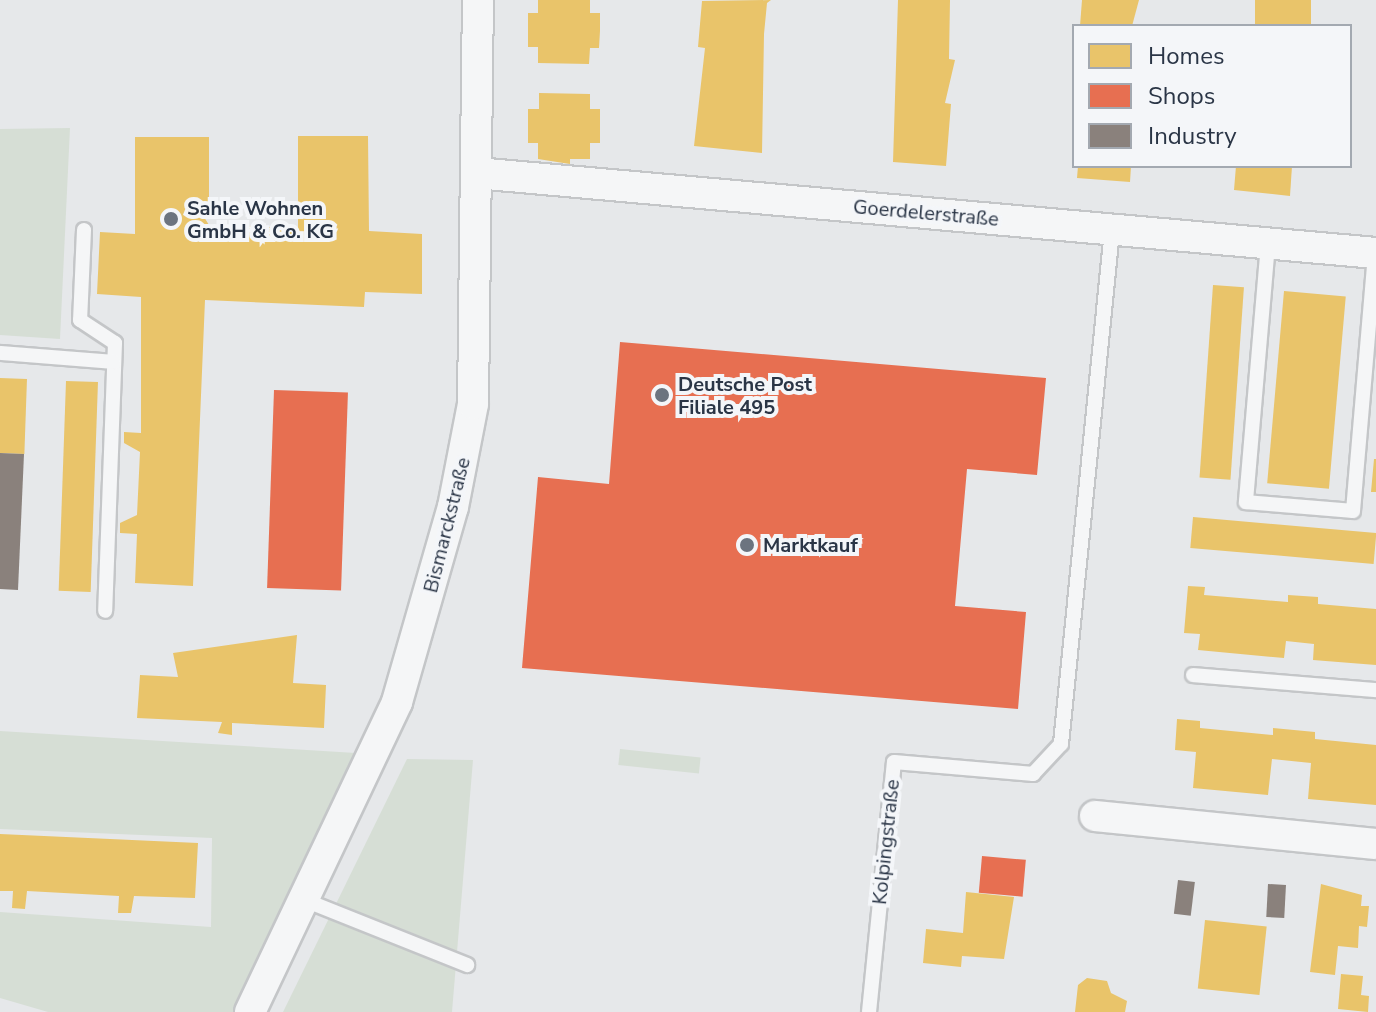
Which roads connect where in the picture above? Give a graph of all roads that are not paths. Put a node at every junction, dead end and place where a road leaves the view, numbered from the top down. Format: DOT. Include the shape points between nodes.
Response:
graph roads {
  1 [pos="478,0"];
  2 [pos="476,173"];
  3 [pos="84,230"];
  4 [pos="1112,230"];
  5 [pos="1268,244"];
  6 [pos="1375,253"];
  7 [pos="0,353"];
  8 [pos="114,362"];
  9 [pos="105,611"];
  10 [pos="1193,675"];
  11 [pos="1376,690"];
  12 [pos="1095,816"];
  13 [pos="1376,844"];
  14 [pos="302,899"];
  15 [pos="467,965"];
  16 [pos="250,1012"];
  17 [pos="869,1012"];
  1 -- 2 [label="street, Bismarckstraße"];
  2 -- 4 [label="street, Goerdelerstraße"];
  2 -- 14 [label="street, Bismarckstraße" via="473,404 453,507 407,674"];
  3 -- 8 [label="lane" via="80,320 115,343"];
  4 -- 5 [label="street, Goerdelerstraße"];
  4 -- 17 [label="lane, Kolpingstraße" via="1061,744 1033,774 894,762"];
  5 -- 6 [label="street, Goerdelerstraße"];
  5 -- 6 [label="lane" via="1246,502 1353,511"];
  7 -- 8 [label="lane"];
  8 -- 9 [label="lane"];
  10 -- 11 [label="lane"];
  12 -- 13 [label="street"];
  14 -- 15 [label="lane"];
  14 -- 16 [label="street, Bismarckstraße"];
}
